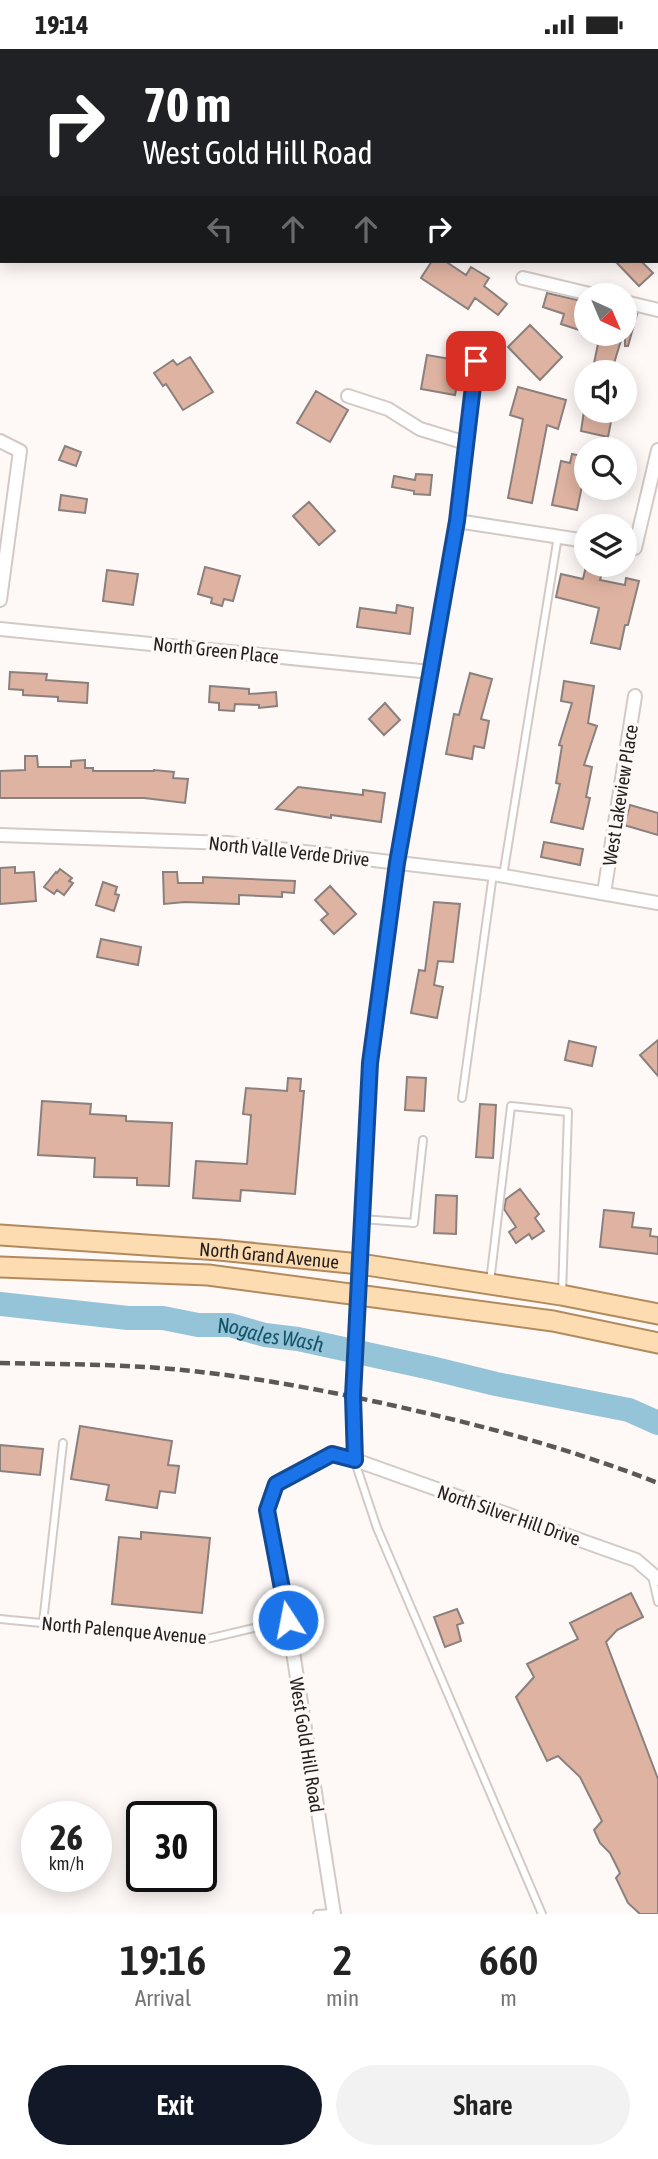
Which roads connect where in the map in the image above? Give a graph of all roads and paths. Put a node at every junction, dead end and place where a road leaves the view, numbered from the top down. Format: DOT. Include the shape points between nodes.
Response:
graph roads {
  1 [pos="523,278"];
  2 [pos="574,290"];
  3 [pos="637,305"];
  4 [pos="658,310"];
  5 [pos="476,361"];
  6 [pos="348,396"];
  7 [pos="0,441"];
  8 [pos="466,443"];
  9 [pos="658,450"];
  10 [pos="457,521"];
  11 [pos="637,523"];
  12 [pos="558,536"];
  13 [pos="574,539"];
  14 [pos="0,600"];
  15 [pos="0,629"];
  16 [pos="431,671"];
  17 [pos="635,696"];
  18 [pos="0,835"];
  19 [pos="397,863"];
  20 [pos="498,875"];
  21 [pos="604,893"];
  22 [pos="658,903"];
  23 [pos="462,1098"];
  24 [pos="423,1140"];
  25 [pos="362,1219"];
  26 [pos="0,1235"];
  27 [pos="359,1264"];
  28 [pos="0,1267"];
  29 [pos="490,1283"];
  30 [pos="358,1295"];
  31 [pos="561,1296"];
  32 [pos="658,1314"];
  33 [pos="658,1343"];
  34 [pos="62,1443"];
  35 [pos="355,1460"];
  36 [pos="655,1576"];
  37 [pos="658,1602"];
  38 [pos="0,1619"];
  39 [pos="288,1620"];
  40 [pos="43,1623"];
  41 [pos="334,1913"];
  42 [pos="317,1914"];
  43 [pos="542,1914"];
  1 -- 2 [label="street"];
  3 -- 4 [label="street"];
  5 -- 8 [label="street"];
  6 -- 8 [label="street" via="387,409 420,429"];
  7 -- 14 [label="street" via="20,451"];
  8 -- 10 [label="street"];
  9 -- 11 [label="street"];
  10 -- 12 [label="street"];
  10 -- 16 [label="street"];
  12 -- 13 [label="street"];
  12 -- 20 [label="lane"];
  15 -- 16 [label="street, North Green Place"];
  16 -- 19 [label="street"];
  17 -- 21 [label="street, West Lakeview Place"];
  18 -- 19 [label="street, North Valle Verde Drive" via="229,843"];
  19 -- 20 [label="street, North Valle Verde Drive"];
  19 -- 25 [label="street" via="370,1063"];
  20 -- 21 [label="street, North Valle Verde Drive"];
  20 -- 23 [label="lane"];
  21 -- 22 [label="street, North Valle Verde Drive"];
  24 -- 25 [label="lane" via="414,1223"];
  25 -- 27 [label="street"];
  26 -- 27 [label="main road, North Grand Avenue" via="219,1249"];
  27 -- 29 [label="main road, North Grand Avenue"];
  27 -- 30 [label="street"];
  28 -- 30 [label="main road, North Grand Avenue" via="208,1275"];
  29 -- 31 [label="main road, North Grand Avenue"];
  29 -- 31 [label="lane" via="511,1106 568,1112"];
  30 -- 33 [label="main road, North Grand Avenue" via="553,1321"];
  30 -- 35 [label="street"];
  31 -- 32 [label="main road, North Grand Avenue"];
  34 -- 40 [label="lane"];
  35 -- 36 [label="street, North Silver Hill Drive" via="636,1560"];
  35 -- 39 [label="street, West Gold Hill Road" via="332,1454 276,1484 267,1510"];
  35 -- 43 [label="lane" via="377,1528"];
  36 -- 37 [label="lane"];
  38 -- 40 [label="lane, North Palenque Avenue"];
  39 -- 40 [label="lane, North Palenque Avenue" via="207,1639"];
  39 -- 41 [label="street, West Gold Hill Road"];
  41 -- 42 [label="lane"];
}
